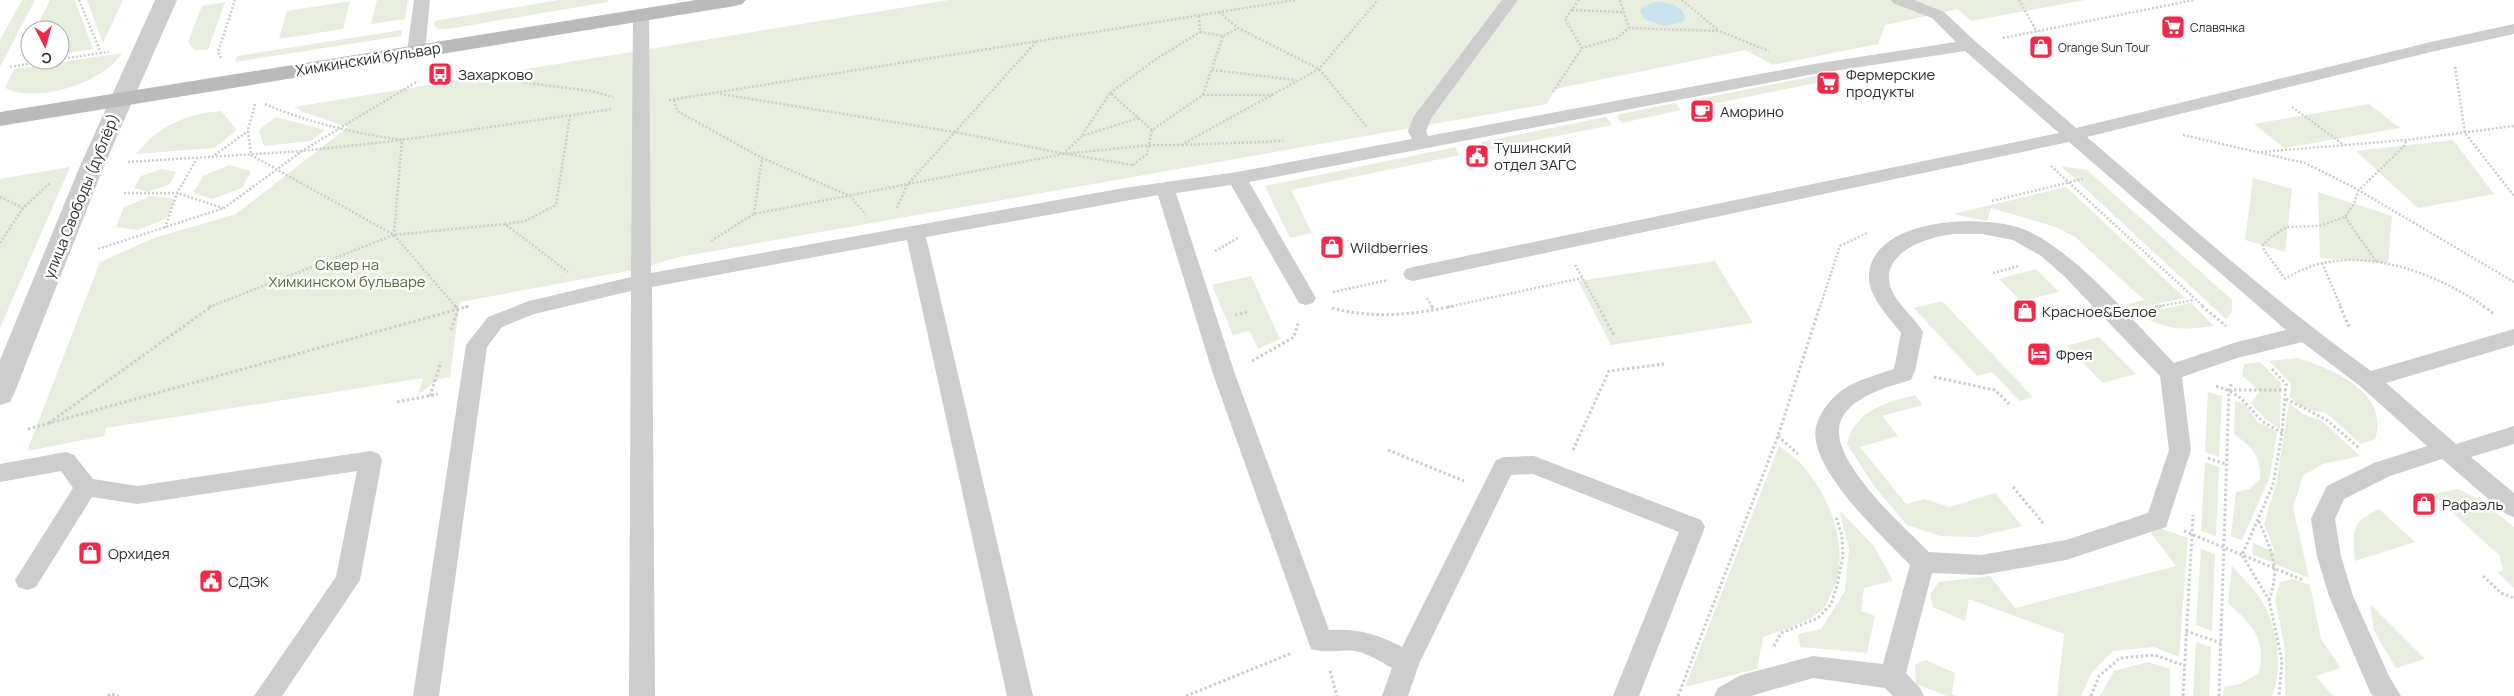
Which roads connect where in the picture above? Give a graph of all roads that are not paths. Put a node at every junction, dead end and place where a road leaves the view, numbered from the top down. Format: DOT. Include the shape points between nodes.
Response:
graph roads {
  1 [pos="166,0"];
  2 [pos="422,0"];
  3 [pos="736,0"];
  4 [pos="1510,0"];
  5 [pos="1899,0"];
  6 [pos="641,15"];
  7 [pos="2514,28"];
  8 [pos="1969,45"];
  9 [pos="416,52"];
  10 [pos="120,101"];
  11 [pos="0,119"];
  12 [pos="2073,133"];
  13 [pos="1422,142"];
  14 [pos="1237,178"];
  15 [pos="1166,190"];
  16 [pos="915,232"];
  17 [pos="1413,274"];
  18 [pos="641,282"];
  19 [pos="1306,298"];
  20 [pos="2305,334"];
  21 [pos="2514,337"];
  22 [pos="2171,373"];
  23 [pos="2368,380"];
  24 [pos="0,394"];
  25 [pos="2514,435"];
  26 [pos="2449,451"];
  27 [pos="0,473"];
  28 [pos="86,487"];
  29 [pos="2514,507"];
  30 [pos="1923,562"];
  31 [pos="27,580"];
  32 [pos="1407,663"];
  33 [pos="1892,677"];
  34 [pos="267,696"];
  35 [pos="426,696"];
  36 [pos="642,696"];
  37 [pos="1020,696"];
  38 [pos="1395,696"];
  39 [pos="1626,696"];
  40 [pos="1727,696"];
  41 [pos="1911,696"];
  42 [pos="2388,696"];
  1 -- 10 [label="street, улица Свободы (дублёр)"];
  2 -- 9 [label="lane"];
  3 -- 6 [label="main road, Химкинский бульвар"];
  4 -- 13 [label="lane" via="1423,116 1417,131"];
  5 -- 8 [label="lane" via="1938,15"];
  6 -- 9 [label="main road, Химкинский бульвар"];
  6 -- 18 [label="lane"];
  7 -- 12 [label="lane"];
  8 -- 12 [label="lane"];
  8 -- 13 [label="lane"];
  9 -- 10 [label="main road, Химкинский бульвар"];
  10 -- 11 [label="main road, Химкинский бульвар"];
  10 -- 24 [label="street, улица Свободы (дублёр)"];
  12 -- 17 [label="lane" via="2024,147"];
  12 -- 20 [label="lane"];
  13 -- 14 [label="lane"];
  14 -- 15 [label="lane"];
  14 -- 19 [label="lane"];
  15 -- 16 [label="lane"];
  15 -- 32 [label="lane" via="1224,374 1320,641 1355,640 1371,644"];
  16 -- 18 [label="lane"];
  16 -- 37 [label="lane"];
  18 -- 35 [label="lane" via="529,308 495,322 477,346"];
  18 -- 36 [label="lane"];
  20 -- 22 [label="lane" via="2249,345"];
  20 -- 23 [label="lane"];
  21 -- 23 [label="lane"];
  22 -- 30 [label="lane" via="2180,450 2158,520 2066,550 1981,565"];
  22 -- 30 [label="lane" via="2060,261 2019,235 1982,227 1944,228 1914,237 1888,253 1878,268 1881,289 1912,332 1904,371 1861,389 1841,403 1830,419 1826,440 1847,479"];
  23 -- 26 [label="lane"];
  25 -- 26 [label="lane"];
  26 -- 29 [label="lane"];
  26 -- 42 [label="lane" via="2382,469 2335,493 2323,519 2329,556 2341,596 2379,684"];
  27 -- 28 [label="lane" via="66,461"];
  28 -- 31 [label="lane"];
  28 -- 34 [label="lane" via="137,495 371,460 348,580"];
  30 -- 33 [label="lane"];
  32 -- 38 [label="lane"];
  32 -- 39 [label="lane" via="1504,466 1534,465 1693,527"];
  33 -- 40 [label="lane" via="1813,667 1750,683"];
  33 -- 41 [label="lane"];
}
